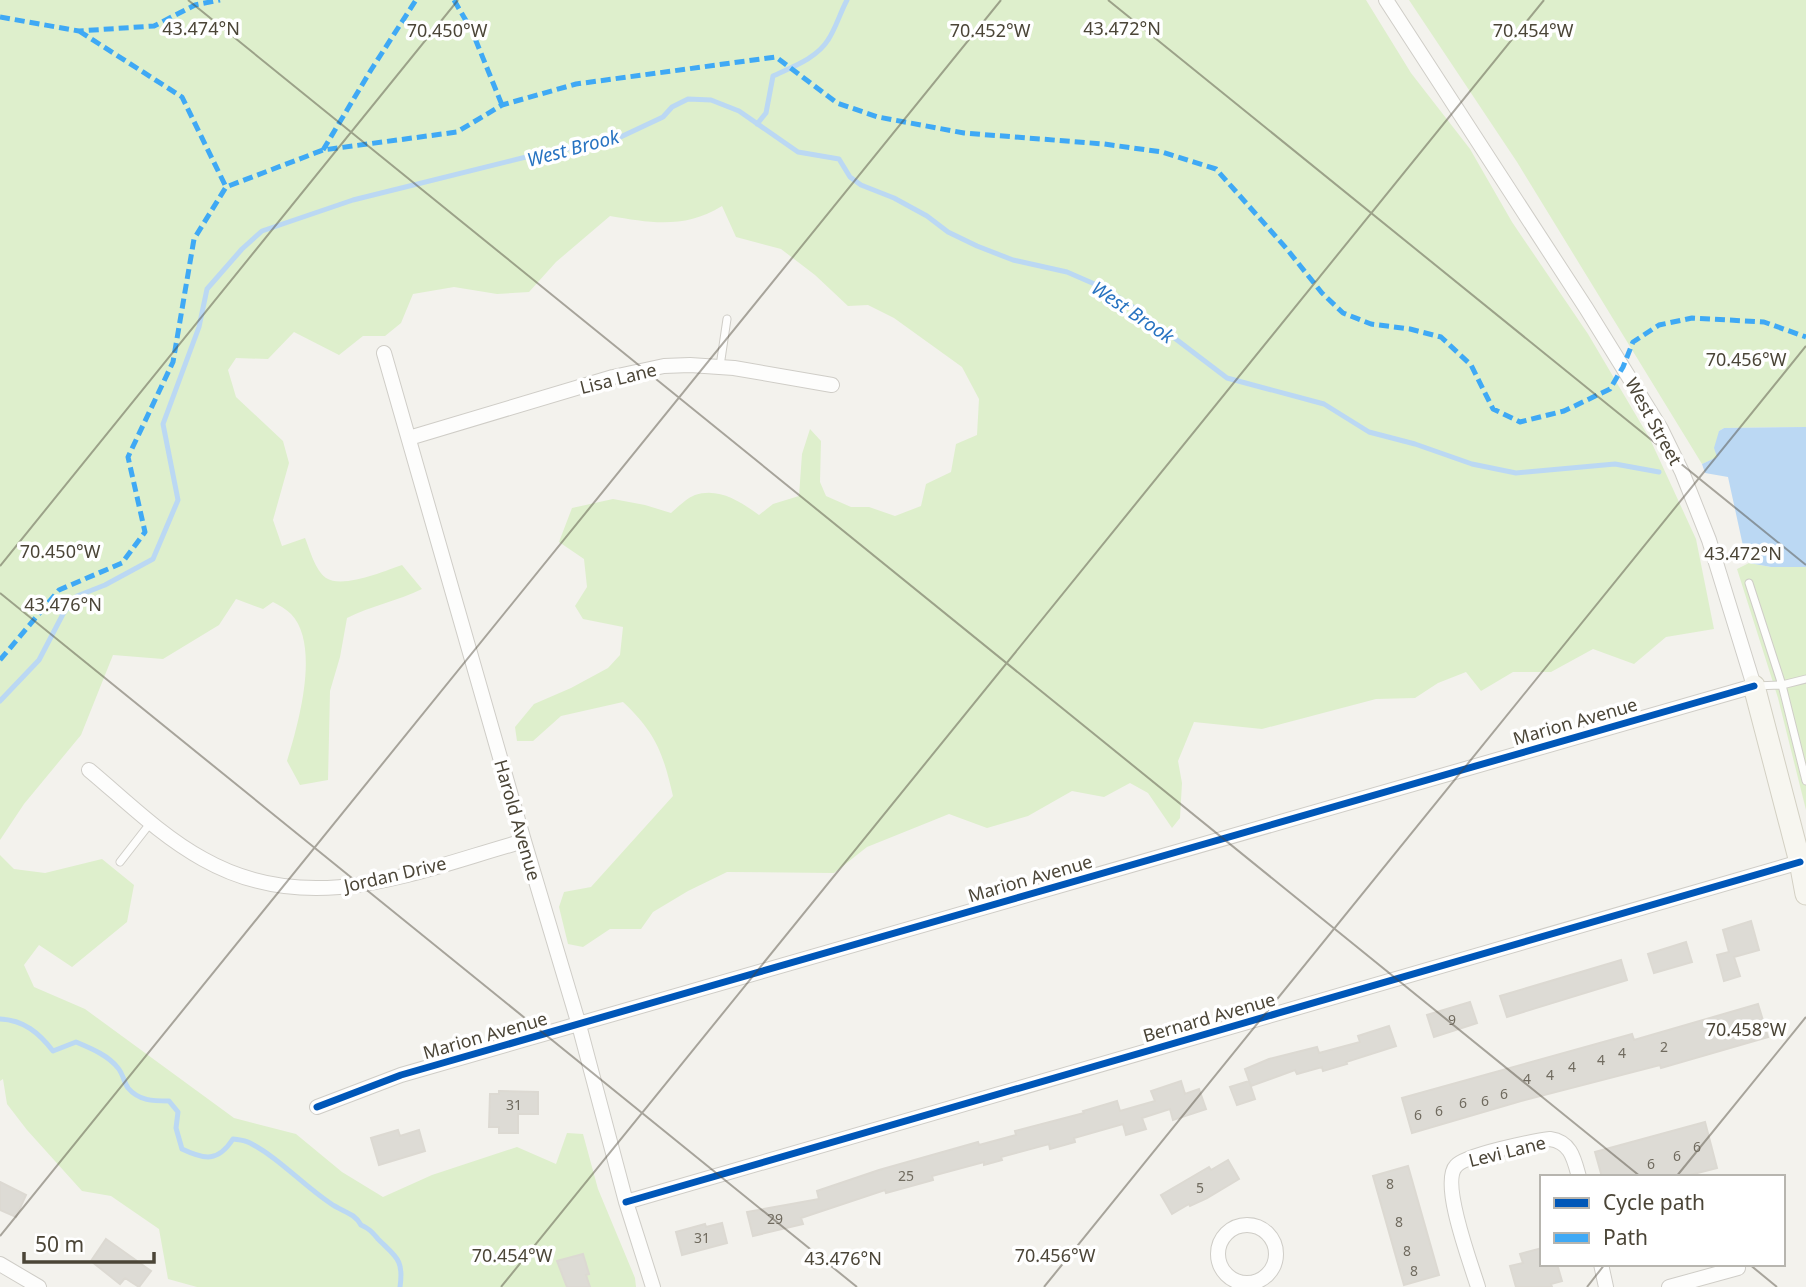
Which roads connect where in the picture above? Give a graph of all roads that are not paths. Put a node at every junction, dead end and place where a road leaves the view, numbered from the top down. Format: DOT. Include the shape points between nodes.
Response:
graph roads {
  1 [pos="1386,0"];
  2 [pos="727,319"];
  3 [pos="384,353"];
  4 [pos="720,366"];
  5 [pos="832,385"];
  6 [pos="409,438"];
  7 [pos="1749,583"];
  8 [pos="1806,679"];
  9 [pos="1782,685"];
  10 [pos="1755,686"];
  11 [pos="89,770"];
  12 [pos="1806,781"];
  13 [pos="152,821"];
  14 [pos="524,841"];
  15 [pos="120,862"];
  16 [pos="1800,862"];
  17 [pos="1806,894"];
  18 [pos="579,1025"];
  19 [pos="317,1107"];
  20 [pos="1578,1175"];
  21 [pos="626,1202"];
  22 [pos="0,1264"];
  23 [pos="1601,1266"];
  24 [pos="1738,1268"];
  25 [pos="1263,1283"];
  26 [pos="39,1287"];
  27 [pos="653,1287"];
  28 [pos="1478,1287"];
  29 [pos="1606,1287"];
  30 [pos="1669,1287"];
  1 -- 10 [label="street, West Street" via="1657,421 1704,527"];
  2 -- 4 [label="lane"];
  3 -- 6 [label="street, Harold Avenue"];
  4 -- 5 [label="street, Lisa Lane"];
  4 -- 6 [label="street, Lisa Lane" via="642,370"];
  6 -- 14 [label="street, Harold Avenue"];
  7 -- 9 [label="lane"];
  8 -- 9 [label="lane"];
  9 -- 10 [label="lane"];
  9 -- 12 [label="lane"];
  10 -- 16 [label="street, West Street"];
  10 -- 18 [label="street, Marion Avenue"];
  11 -- 13 [label="street, Jordan Drive"];
  13 -- 14 [label="street, Jordan Drive" via="195,855 228,870 279,886 321,889 379,882"];
  13 -- 15 [label="lane"];
  14 -- 18 [label="street, Harold Avenue"];
  16 -- 17 [label="street, West Street"];
  16 -- 21 [label="street, Bernard Avenue"];
  18 -- 19 [label="street, Marion Avenue" via="401,1075"];
  18 -- 21 [label="street, Harold Avenue"];
  20 -- 28 [label="street, Levi Lane" via="1572,1155 1560,1141 1543,1140 1456,1164 1450,1177 1452,1197"];
  21 -- 27 [label="street, Harold Avenue"];
  22 -- 26 [label="street"];
  23 -- 29 [label="street"];
  24 -- 30 [label="street"];
  25 -- 25 [label="street" via="1244,1283 1227,1276 1218,1250 1228,1232 1256,1227 1272,1239 1276,1258"];
}
